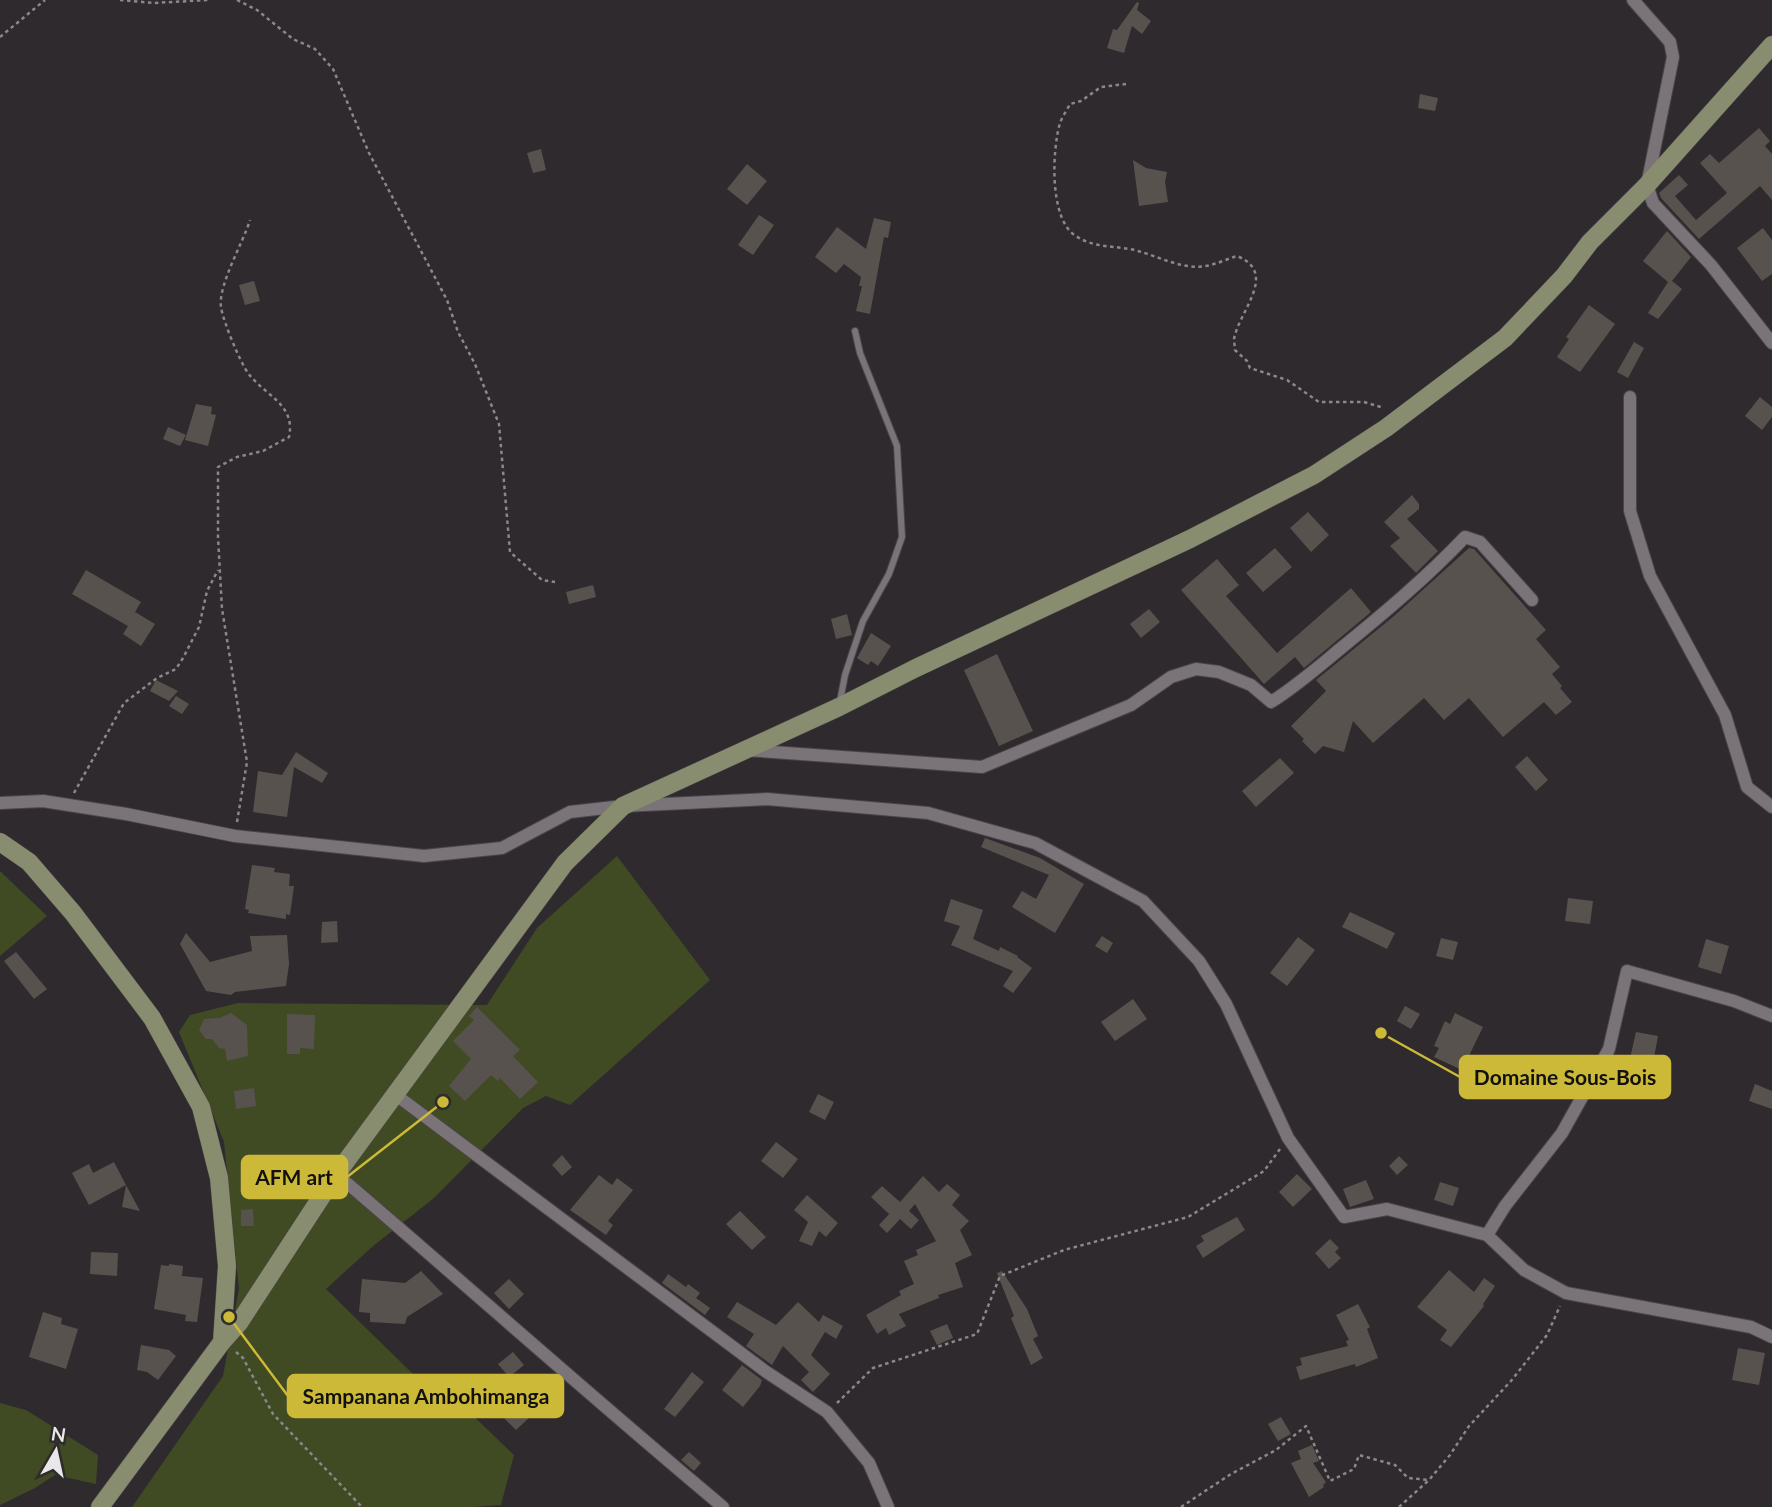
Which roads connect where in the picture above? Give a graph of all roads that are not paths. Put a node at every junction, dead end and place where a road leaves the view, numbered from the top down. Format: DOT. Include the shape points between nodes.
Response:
graph roads {
  1 [pos="1633,0"];
  2 [pos="1772,45"];
  3 [pos="1647,185"];
  4 [pos="855,331"];
  5 [pos="1772,343"];
  6 [pos="1630,397"];
  7 [pos="1532,600"];
  8 [pos="839,707"];
  9 [pos="742,750"];
  10 [pos="0,803"];
  11 [pos="623,806"];
  12 [pos="1772,807"];
  13 [pos="0,842"];
  14 [pos="1772,1016"];
  15 [pos="396,1095"];
  16 [pos="334,1179"];
  17 [pos="1487,1235"];
  18 [pos="1772,1336"];
  19 [pos="222,1342"];
  20 [pos="100,1507"];
  21 [pos="723,1507"];
  22 [pos="888,1507"];
  1 -- 3 [label="street" via="1670,42 1673,57"];
  2 -- 3 [label="main road"];
  3 -- 5 [label="street" via="1653,203 1711,265"];
  3 -- 8 [label="main road" via="1505,338 1397,420 1314,475"];
  4 -- 8 [label="lane" via="897,446 902,537 890,575 863,621"];
  6 -- 12 [label="street" via="1630,510 1650,576 1725,715 1747,787"];
  7 -- 9 [label="street" via="1480,542 1465,537 1367,627 1271,702 1251,685 1219,672 1196,669 1171,677 1131,705 982,767"];
  8 -- 9 [label="main road"];
  9 -- 11 [label="main road"];
  10 -- 11 [label="street" via="43,801 235,836 424,856 502,848 570,812"];
  11 -- 15 [label="main road" via="565,863"];
  11 -- 17 [label="street" via="767,799 928,813 1035,843 1143,901 1199,961 1226,1004 1288,1138 1344,1217 1387,1209"];
  13 -- 19 [label="main road" via="29,862 73,913 152,1018 201,1107 219,1178 227,1266"];
  14 -- 17 [label="street" via="1627,971 1609,1049 1562,1133"];
  15 -- 16 [label="main road"];
  15 -- 22 [label="street" via="827,1412 869,1463"];
  16 -- 19 [label="main road"];
  16 -- 21 [label="street" via="348,1183"];
  17 -- 18 [label="street" via="1524,1270 1566,1293 1751,1327"];
  19 -- 20 [label="main road"];
}
